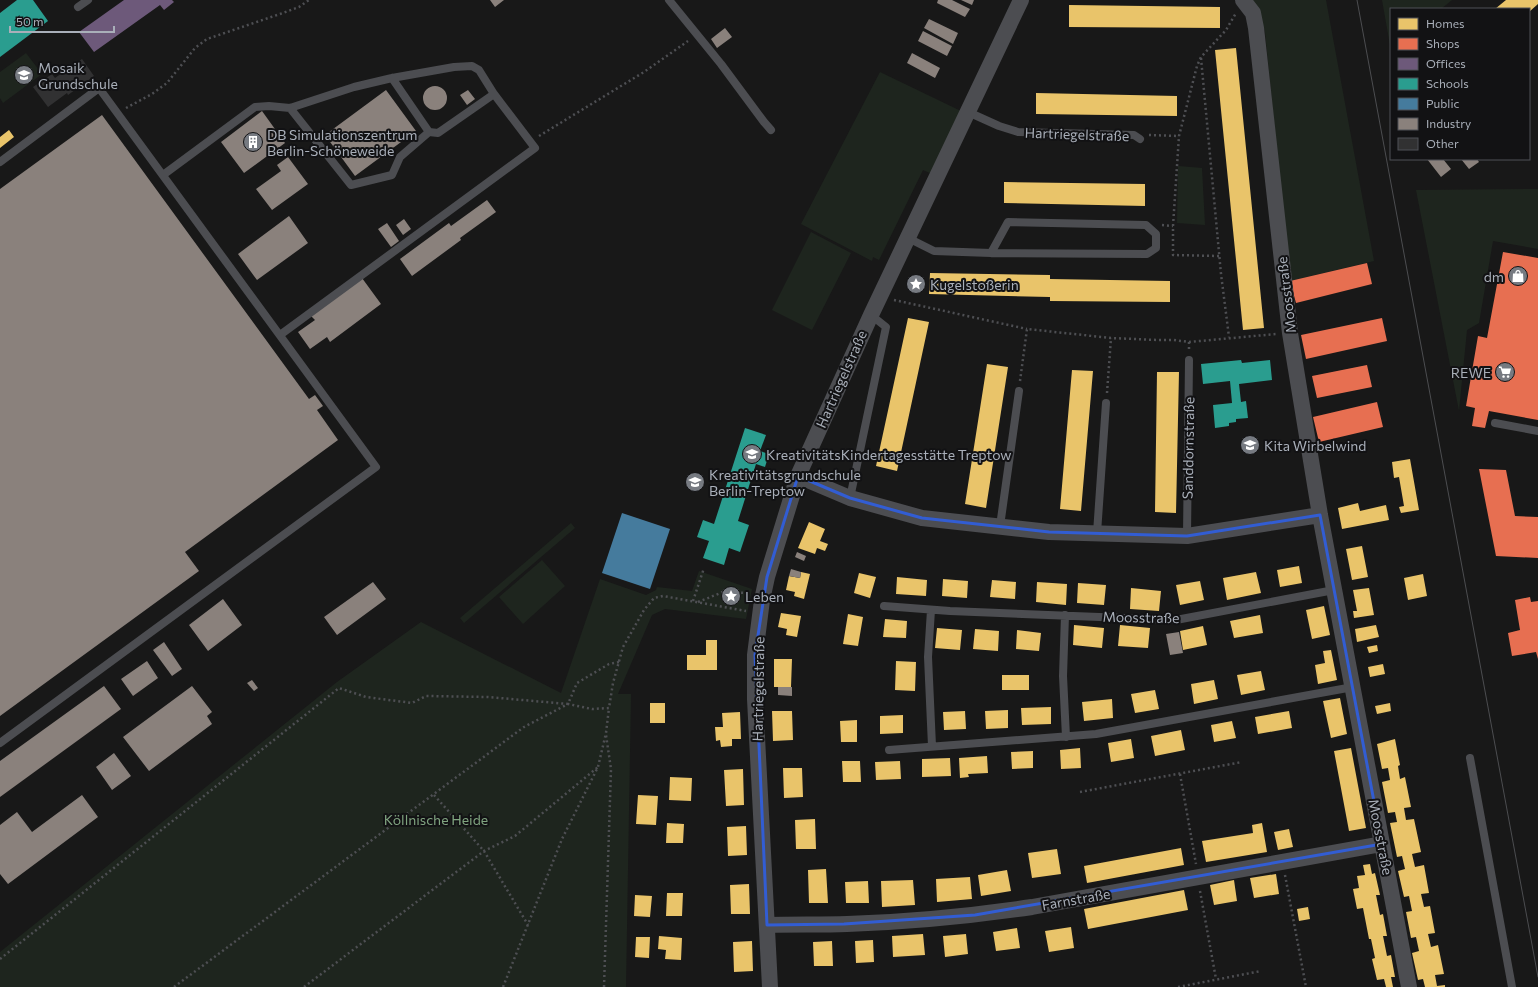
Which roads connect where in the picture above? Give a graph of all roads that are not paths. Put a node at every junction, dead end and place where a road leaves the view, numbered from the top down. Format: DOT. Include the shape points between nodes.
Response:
graph roads {
  1 [pos="88,0"];
  2 [pos="669,0"];
  3 [pos="1020,0"];
  4 [pos="1244,0"];
  5 [pos="78,7"];
  6 [pos="392,78"];
  7 [pos="494,94"];
  8 [pos="290,108"];
  9 [pos="968,112"];
  10 [pos="771,130"];
  11 [pos="429,132"];
  12 [pos="1137,137"];
  13 [pos="0,162"];
  14 [pos="163,175"];
  15 [pos="908,238"];
  16 [pos="991,253"];
  17 [pos="871,315"];
  18 [pos="280,335"];
  19 [pos="1189,360"];
  20 [pos="1019,391"];
  21 [pos="1106,403"];
  22 [pos="1496,424"];
  23 [pos="1538,431"];
  24 [pos="798,476"];
  25 [pos="850,498"];
  26 [pos="1320,515"];
  27 [pos="1000,526"];
  28 [pos="1097,533"];
  29 [pos="1187,536"];
  30 [pos="1334,590"];
  31 [pos="884,606"];
  32 [pos="930,610"];
  33 [pos="1065,615"];
  34 [pos="1353,687"];
  35 [pos="1066,737"];
  36 [pos="0,743"];
  37 [pos="932,746"];
  38 [pos="889,750"];
  39 [pos="1470,758"];
  40 [pos="1382,844"];
  41 [pos="767,925"];
  42 [pos="770,987"];
  43 [pos="1409,987"];
  44 [pos="1512,987"];
  1 -- 5 [label="lane"];
  2 -- 10 [label="lane"];
  3 -- 9 [label="street, Hartriegelstraße"];
  4 -- 26 [label="street, Moosstraße" via="1253,13 1256,28 1290,333"];
  6 -- 7 [label="lane" via="472,66 479,70"];
  6 -- 8 [label="lane" via="354,87"];
  6 -- 11 [label="lane"];
  7 -- 11 [label="lane" via="438,133"];
  7 -- 18 [label="lane" via="535,148"];
  8 -- 11 [label="lane" via="351,185 392,175 400,157"];
  8 -- 14 [label="lane" via="255,107"];
  9 -- 12 [label="lane, Hartriegelstraße" via="1018,132"];
  9 -- 15 [label="street, Hartriegelstraße"];
  13 -- 14 [label="lane" via="99,88"];
  14 -- 18 [label="lane"];
  15 -- 16 [label="lane" via="934,251"];
  15 -- 17 [label="street, Hartriegelstraße"];
  16 -- 16 [label="lane" via="1147,254 1156,248 1156,234 1146,225 1008,222"];
  17 -- 24 [label="street, Hartriegelstraße"];
  17 -- 25 [label="lane, Hartriegelstraße" via="886,327"];
  18 -- 36 [label="lane" via="376,467"];
  19 -- 29 [label="lane, Sanddornstraße"];
  20 -- 27 [label="lane"];
  21 -- 28 [label="lane"];
  22 -- 23 [label="lane"];
  24 -- 25 [label="street"];
  24 -- 41 [label="street, Hartriegelstraße" via="767,577 755,656"];
  25 -- 27 [label="street" via="922,518"];
  26 -- 29 [label="street"];
  26 -- 30 [label="street, Moosstraße"];
  27 -- 28 [label="street" via="1049,532"];
  28 -- 29 [label="street"];
  30 -- 33 [label="lane, Moosstraße" via="1176,620"];
  30 -- 34 [label="street, Moosstraße"];
  31 -- 32 [label="lane, Moosstraße"];
  32 -- 33 [label="lane, Moosstraße"];
  32 -- 37 [label="lane" via="928,658"];
  33 -- 35 [label="lane" via="1063,676"];
  34 -- 35 [label="lane" via="1096,734"];
  34 -- 40 [label="street, Moosstraße"];
  35 -- 37 [label="lane"];
  37 -- 38 [label="lane"];
  39 -- 44 [label="lane"];
  40 -- 41 [label="street, Farnstraße" via="975,915 903,922"];
  40 -- 43 [label="street, Moosstraße"];
  41 -- 42 [label="street, Hartriegelstraße"];
}
